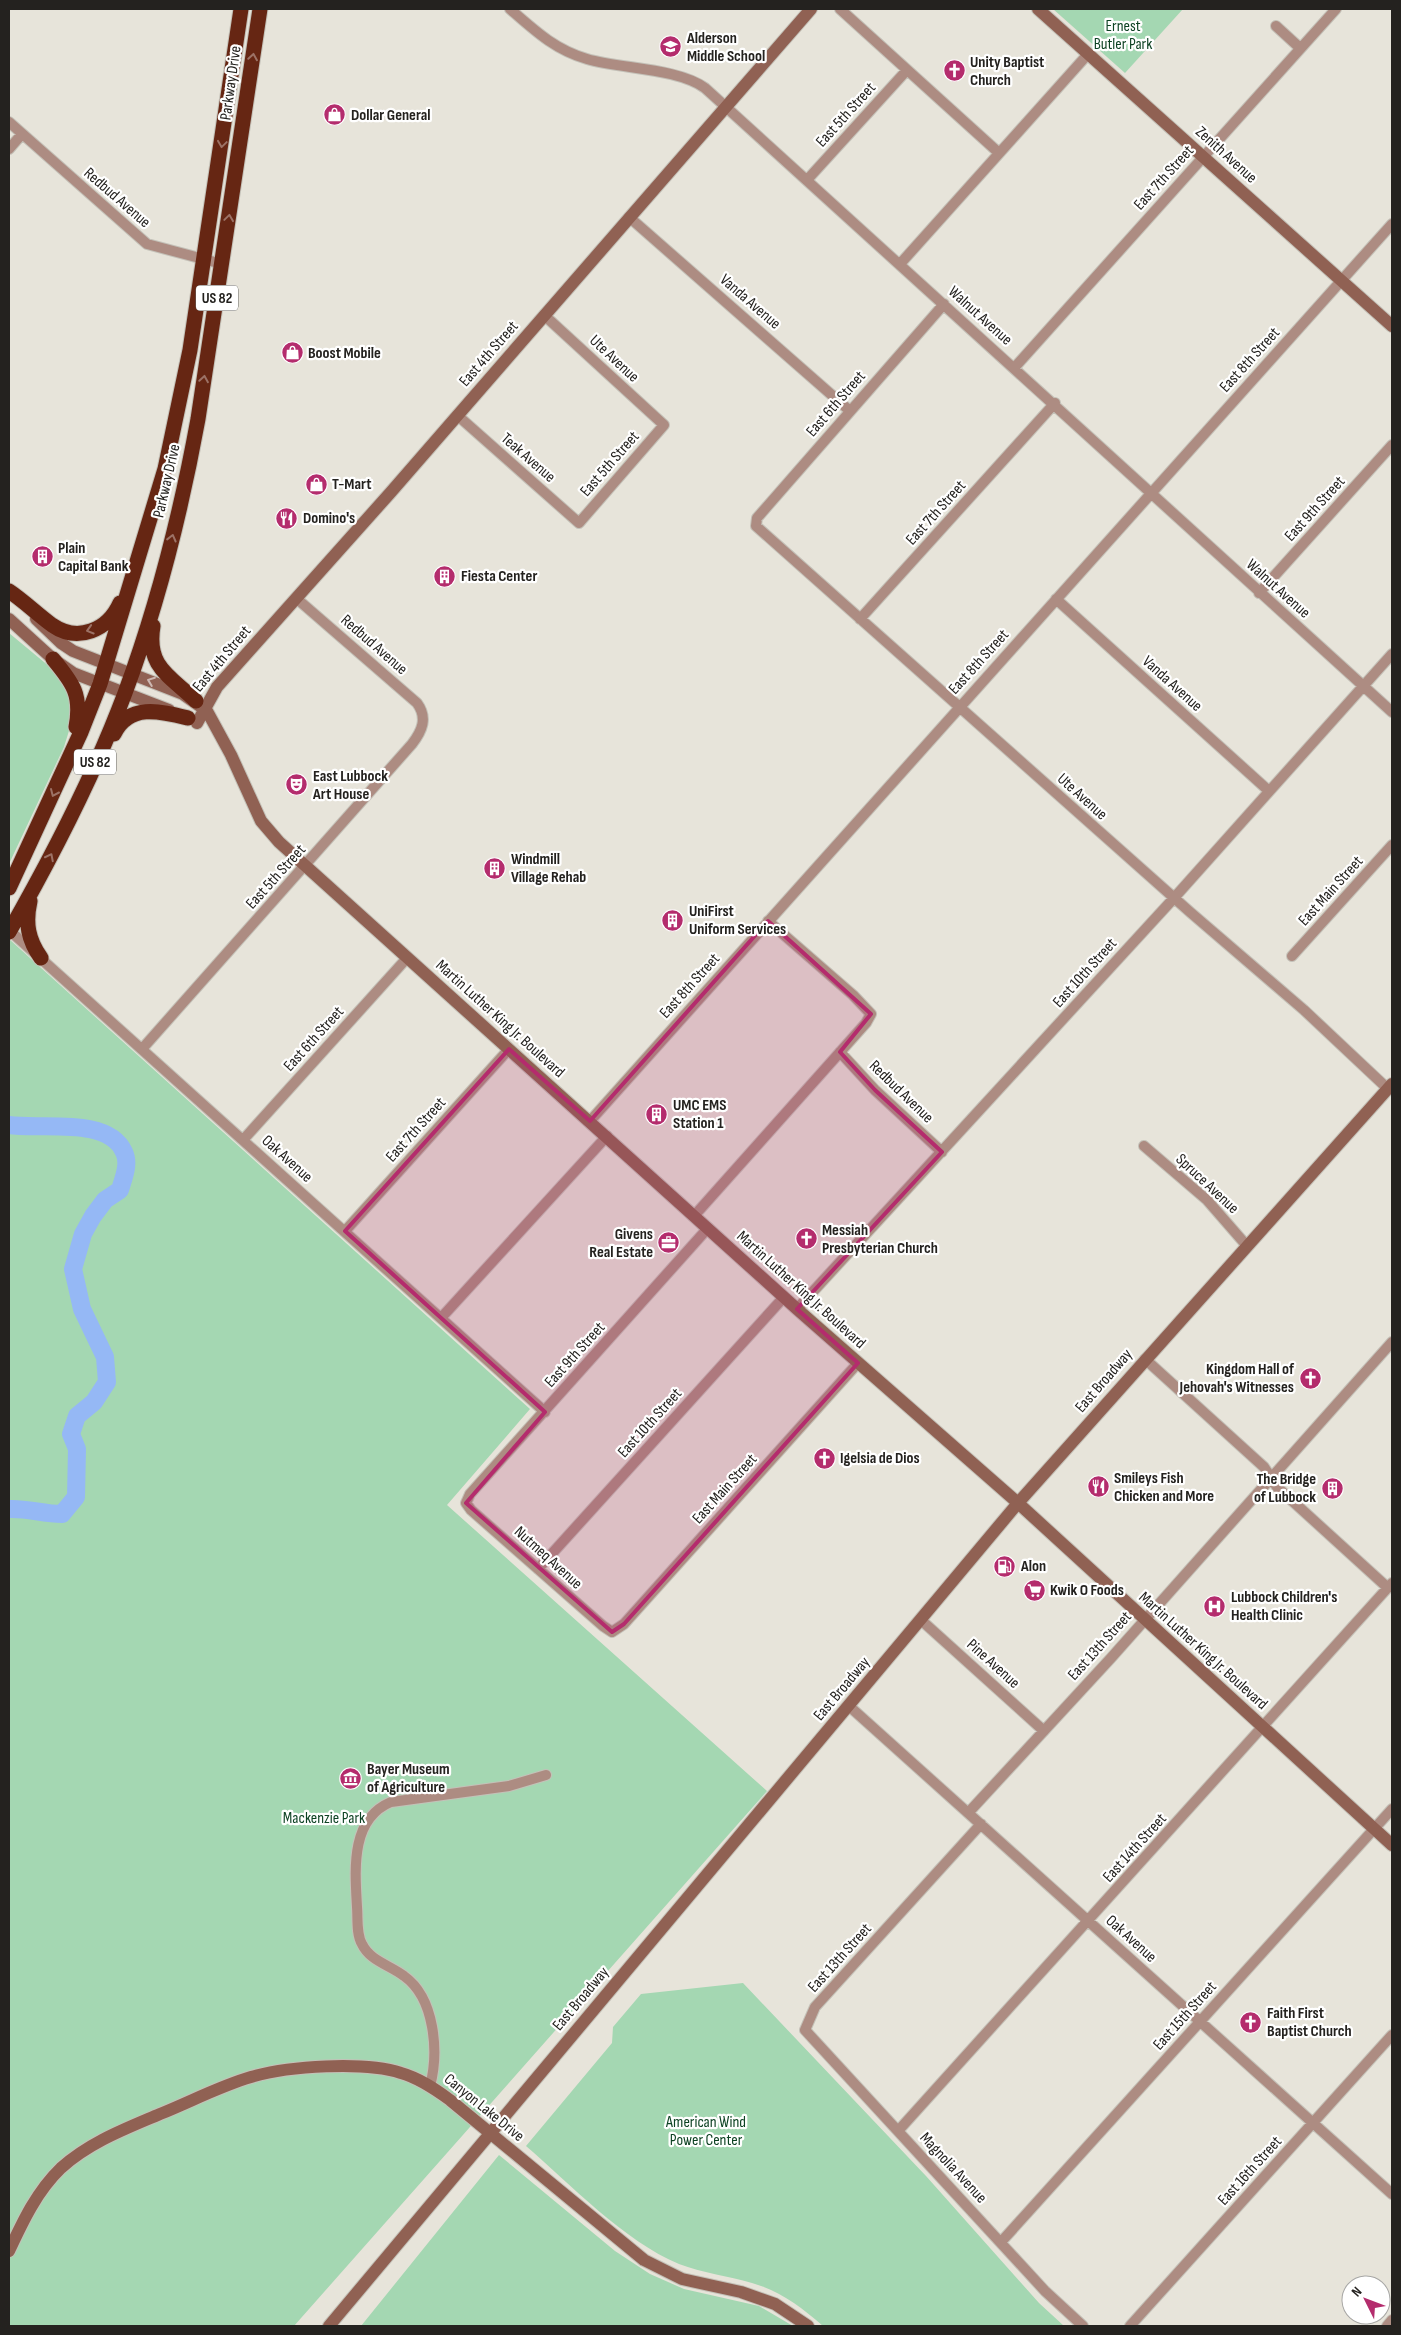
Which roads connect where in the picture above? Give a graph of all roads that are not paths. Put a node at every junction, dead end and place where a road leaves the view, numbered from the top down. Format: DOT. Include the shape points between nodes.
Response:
graph roads {
  1 [pos="241,9"];
  2 [pos="260,9"];
  3 [pos="510,9"];
  4 [pos="811,9"];
  5 [pos="840,9"];
  6 [pos="1038,9"];
  7 [pos="1336,9"];
  8 [pos="1276,26"];
  9 [pos="1300,48"];
  10 [pos="1088,54"];
  11 [pos="907,70"];
  12 [pos="726,106"];
  13 [pos="9,122"];
  14 [pos="22,134"];
  15 [pos="9,149"];
  16 [pos="999,153"];
  17 [pos="1204,157"];
  18 [pos="807,180"];
  19 [pos="629,217"];
  20 [pos="1392,224"];
  21 [pos="203,260"];
  22 [pos="222,264"];
  23 [pos="900,264"];
  24 [pos="1342,280"];
  25 [pos="944,304"];
  26 [pos="544,315"];
  27 [pos="1392,326"];
  28 [pos="1015,367"];
  29 [pos="1055,404"];
  30 [pos="850,411"];
  31 [pos="457,416"];
  32 [pos="664,425"];
  33 [pos="1392,445"];
  34 [pos="1151,493"];
  35 [pos="578,523"];
  36 [pos="756,526"];
  37 [pos="137,565"];
  38 [pos="160,585"];
  39 [pos="9,592"];
  40 [pos="1259,593"];
  41 [pos="296,598"];
  42 [pos="1056,599"];
  43 [pos="9,619"];
  44 [pos="860,619"];
  45 [pos="1392,654"];
  46 [pos="53,660"];
  47 [pos="107,664"];
  48 [pos="132,673"];
  49 [pos="100,684"];
  50 [pos="1364,686"];
  51 [pos="125,694"];
  52 [pos="199,704"];
  53 [pos="959,707"];
  54 [pos="1392,712"];
  55 [pos="192,720"];
  56 [pos="424,720"];
  57 [pos="220,736"];
  58 [pos="63,773"];
  59 [pos="1269,792"];
  60 [pos="76,806"];
  61 [pos="1392,845"];
  62 [pos="306,866"];
  63 [pos="36,884"];
  64 [pos="9,888"];
  65 [pos="1174,898"];
  66 [pos="768,921"];
  67 [pos="9,931"];
  68 [pos="1292,956"];
  69 [pos="41,958"];
  70 [pos="407,958"];
  71 [pos="142,1049"];
  72 [pos="509,1049"];
  73 [pos="840,1052"];
  74 [pos="1390,1086"];
  75 [pos="590,1121"];
  76 [pos="607,1136"];
  77 [pos="243,1140"];
  78 [pos="1144,1146"];
  79 [pos="942,1152"];
  80 [pos="694,1216"];
  81 [pos="708,1228"];
  82 [pos="345,1231"];
  83 [pos="1247,1246"];
  84 [pos="784,1297"];
  85 [pos="797,1309"];
  86 [pos="441,1318"];
  87 [pos="1392,1342"];
  88 [pos="1145,1359"];
  89 [pos="858,1363"];
  90 [pos="545,1412"];
  91 [pos="1271,1478"];
  92 [pos="466,1503"];
  93 [pos="1018,1504"];
  94 [pos="538,1569"];
  95 [pos="1390,1585"];
  96 [pos="1145,1619"];
  97 [pos="922,1620"];
  98 [pos="612,1632"];
  99 [pos="849,1706"];
  100 [pos="1263,1727"];
  101 [pos="1044,1730"];
  102 [pos="546,1775"];
  103 [pos="1392,1810"];
  104 [pos="969,1812"];
  105 [pos="981,1824"];
  106 [pos="1375,1829"];
  107 [pos="1392,1845"];
  108 [pos="1089,1921"];
  109 [pos="1200,2021"];
  110 [pos="806,2026"];
  111 [pos="1392,2036"];
  112 [pos="430,2086"];
  113 [pos="1313,2123"];
  114 [pos="898,2131"];
  115 [pos="490,2134"];
  116 [pos="1392,2194"];
  117 [pos="1001,2242"];
  118 [pos="9,2251"];
  119 [pos="1392,2320"];
  120 [pos="329,2326"];
  121 [pos="808,2326"];
  122 [pos="1083,2326"];
  123 [pos="1130,2326"];
  124 [pos="1387,2326"];
  1 -- 21 [label="highway, Parkway Drive / US 82, one-way"];
  22 -- 2 [label="highway, Parkway Drive / US 82, one-way"];
  3 -- 12 [label="street, Walnut Avenue" via="562,49 600,62 688,79 705,88"];
  4 -- 12 [label="main road, East 4th Street"];
  5 -- 11 [label="street"];
  6 -- 10 [label="main road, Zenith Avenue"];
  7 -- 9 [label="street, East 7th Street"];
  8 -- 9 [label="street"];
  9 -- 17 [label="street, East 7th Street"];
  10 -- 16 [label="street"];
  10 -- 17 [label="main road, Zenith Avenue"];
  11 -- 16 [label="street"];
  11 -- 18 [label="street, East 5th Street"];
  12 -- 18 [label="street, Walnut Avenue"];
  12 -- 19 [label="main road, East 4th Street"];
  13 -- 14 [label="street, Redbud Avenue"];
  14 -- 15 [label="street"];
  14 -- 21 [label="street, Redbud Avenue" via="140,240 159,249"];
  16 -- 23 [label="street"];
  17 -- 24 [label="main road, Zenith Avenue"];
  17 -- 28 [label="street, East 7th Street"];
  18 -- 23 [label="street, Walnut Avenue"];
  19 -- 26 [label="main road, East 4th Street"];
  19 -- 30 [label="street, Vanda Avenue"];
  20 -- 24 [label="street, East 8th Street"];
  21 -- 22 [label="street, Redbud Avenue"];
  21 -- 37 [label="highway, Parkway Drive / US 82" via="178,414"];
  38 -- 22 [label="highway, Parkway Drive / US 82, one-way" via="188,474"];
  23 -- 25 [label="street, Walnut Avenue"];
  24 -- 27 [label="main road, Zenith Avenue"];
  24 -- 34 [label="street, East 8th Street"];
  25 -- 28 [label="street, Walnut Avenue"];
  25 -- 30 [label="street, East 6th Street"];
  26 -- 31 [label="main road, East 4th Street"];
  26 -- 32 [label="street, Ute Avenue"];
  28 -- 29 [label="street, Walnut Avenue"];
  29 -- 34 [label="street, Walnut Avenue"];
  29 -- 44 [label="street, East 7th Street"];
  30 -- 36 [label="street, East 6th Street" via="757,518"];
  31 -- 35 [label="street, Teak Avenue"];
  31 -- 41 [label="main road, East 4th Street"];
  32 -- 35 [label="street, East 5th Street"];
  33 -- 40 [label="street, East 9th Street"];
  34 -- 40 [label="street, Walnut Avenue"];
  34 -- 42 [label="street, East 8th Street"];
  36 -- 44 [label="street, Ute Avenue"];
  37 -- 39 [label="highway, one-way" via="111,619 93,631 71,633 61,629"];
  37 -- 47 [label="highway, Parkway Drive / US 82"];
  38 -- 48 [label="highway, Parkway Drive / US 82"];
  38 -- 52 [label="highway" via="151,639 152,654 163,673"];
  39 -- 47 [label="main road" via="61,644"];
  40 -- 50 [label="street, Walnut Avenue"];
  41 -- 52 [label="main road, East 4th Street"];
  41 -- 56 [label="street, Redbud Avenue" via="414,700"];
  42 -- 53 [label="street, East 8th Street"];
  42 -- 59 [label="street, Vanda Avenue"];
  43 -- 46 [label="main road"];
  44 -- 53 [label="street, Ute Avenue"];
  45 -- 50 [label="street, East 10th Street"];
  46 -- 49 [label="main road"];
  46 -- 58 [label="highway" via="76,690 79,704 76,729"];
  47 -- 48 [label="main road"];
  47 -- 49 [label="highway, Parkway Drive / US 82"];
  48 -- 51 [label="highway, Parkway Drive / US 82"];
  52 -- 48 [label="main road, one-way"];
  49 -- 51 [label="main road"];
  49 -- 58 [label="highway, Parkway Drive / US 82"];
  50 -- 54 [label="street, Walnut Avenue"];
  50 -- 59 [label="street, East 10th Street"];
  51 -- 55 [label="main road"];
  51 -- 60 [label="highway, Parkway Drive / US 82"];
  52 -- 55 [label="main road, East 4th Street"];
  52 -- 57 [label="main road, Martin Luther King Jr. Boulevard"];
  53 -- 65 [label="street, Ute Avenue"];
  53 -- 66 [label="street, East 8th Street"];
  55 -- 57 [label="main road"];
  55 -- 60 [label="highway" via="145,710 131,715 115,731"];
  56 -- 62 [label="street, East 5th Street" via="412,744"];
  57 -- 62 [label="main road, Martin Luther King Jr. Boulevard" via="261,821"];
  58 -- 64 [label="highway, Parkway Drive / US 82, one-way"];
  59 -- 65 [label="street, East 10th Street"];
  63 -- 60 [label="highway, Parkway Drive / US 82, one-way"];
  61 -- 68 [label="street, East Main Street"];
  62 -- 70 [label="main road, Martin Luther King Jr. Boulevard"];
  62 -- 71 [label="street, East 5th Street"];
  63 -- 67 [label="highway, Parkway Drive / US 82"];
  63 -- 69 [label="highway" via="27,916 28,931 32,946"];
  65 -- 74 [label="street, Ute Avenue"];
  65 -- 79 [label="street, East 10th Street"];
  66 -- 73 [label="street" via="871,1014"];
  66 -- 75 [label="street, East 8th Street"];
  67 -- 69 [label="street, Oak Avenue"];
  69 -- 71 [label="street, Oak Avenue"];
  70 -- 72 [label="main road, Martin Luther King Jr. Boulevard"];
  70 -- 77 [label="street, East 6th Street"];
  71 -- 77 [label="street, Oak Avenue"];
  72 -- 75 [label="main road, Martin Luther King Jr. Boulevard"];
  72 -- 82 [label="street, East 7th Street"];
  73 -- 79 [label="street, Redbud Avenue" via="875,1090"];
  73 -- 80 [label="street"];
  74 -- 83 [label="main road, East Broadway"];
  75 -- 76 [label="main road, Martin Luther King Jr. Boulevard"];
  76 -- 80 [label="main road, Martin Luther King Jr. Boulevard"];
  76 -- 86 [label="street"];
  77 -- 82 [label="street, Oak Avenue"];
  78 -- 83 [label="street, Spruce Avenue" via="1222,1215"];
  79 -- 85 [label="street, East 10th Street"];
  80 -- 81 [label="main road, Martin Luther King Jr. Boulevard"];
  81 -- 84 [label="main road, Martin Luther King Jr. Boulevard"];
  81 -- 90 [label="street, East 9th Street"];
  82 -- 86 [label="street, Oak Avenue"];
  83 -- 88 [label="main road, East Broadway"];
  84 -- 85 [label="main road, Martin Luther King Jr. Boulevard"];
  84 -- 94 [label="street, East 10th Street"];
  85 -- 89 [label="main road, Martin Luther King Jr. Boulevard"];
  86 -- 90 [label="street, Oak Avenue"];
  87 -- 91 [label="street, East 13th Street"];
  88 -- 91 [label="street"];
  88 -- 93 [label="main road, East Broadway"];
  89 -- 93 [label="main road, Martin Luther King Jr. Boulevard"];
  89 -- 98 [label="street, East Main Street" via="624,1624"];
  90 -- 92 [label="street, East 9th Street" via="470,1494"];
  91 -- 95 [label="street" via="1277,1487"];
  91 -- 96 [label="street, East 13th Street"];
  92 -- 94 [label="street, Nutmeq Avenue"];
  93 -- 96 [label="main road, Martin Luther King Jr. Boulevard"];
  93 -- 97 [label="main road, East Broadway"];
  94 -- 98 [label="street, Nutmeq Avenue"];
  95 -- 100 [label="street, East 14th Street"];
  96 -- 100 [label="main road, Martin Luther King Jr. Boulevard"];
  96 -- 101 [label="street, East 13th Street"];
  97 -- 99 [label="main road, East Broadway"];
  97 -- 101 [label="street, Pine Avenue"];
  99 -- 104 [label="street, Oak Avenue"];
  99 -- 115 [label="main road, East Broadway"];
  100 -- 106 [label="main road, Martin Luther King Jr. Boulevard"];
  100 -- 108 [label="street, East 14th Street"];
  101 -- 104 [label="street, East 13th Street"];
  102 -- 112 [label="street" via="509,1786 391,1802 375,1812 361,1833 355,1874 360,1941 369,1954 404,1976 423,2001 435,2046"];
  103 -- 106 [label="street, East 15th Street"];
  104 -- 105 [label="street, Oak Avenue"];
  105 -- 108 [label="street, Oak Avenue"];
  105 -- 110 [label="street, East 13th Street" via="815,2007"];
  106 -- 107 [label="main road, Martin Luther King Jr. Boulevard"];
  106 -- 109 [label="street, East 15th Street"];
  108 -- 109 [label="street, Oak Avenue"];
  108 -- 114 [label="street, East 14th Street"];
  109 -- 113 [label="street, Oak Avenue"];
  109 -- 117 [label="street, East 15th Street"];
  110 -- 114 [label="street, Magnolia Avenue" via="805,2030 813,2040"];
  111 -- 113 [label="street, East 16th Street"];
  112 -- 115 [label="main road, Canyon Lake Drive"];
  112 -- 118 [label="main road, Canyon Lake Drive" via="401,2072 348,2067 278,2071 228,2085 101,2140 78,2155 48,2182 34,2201"];
  113 -- 116 [label="street, Oak Avenue"];
  113 -- 123 [label="street, East 16th Street"];
  114 -- 117 [label="street, Magnolia Avenue"];
  115 -- 120 [label="main road, East Broadway"];
  115 -- 121 [label="main road, Canyon Lake Drive" via="644,2260 682,2279 766,2300"];
  117 -- 122 [label="street, Magnolia Avenue" via="1045,2291"];
  119 -- 124 [label="street"];
}
